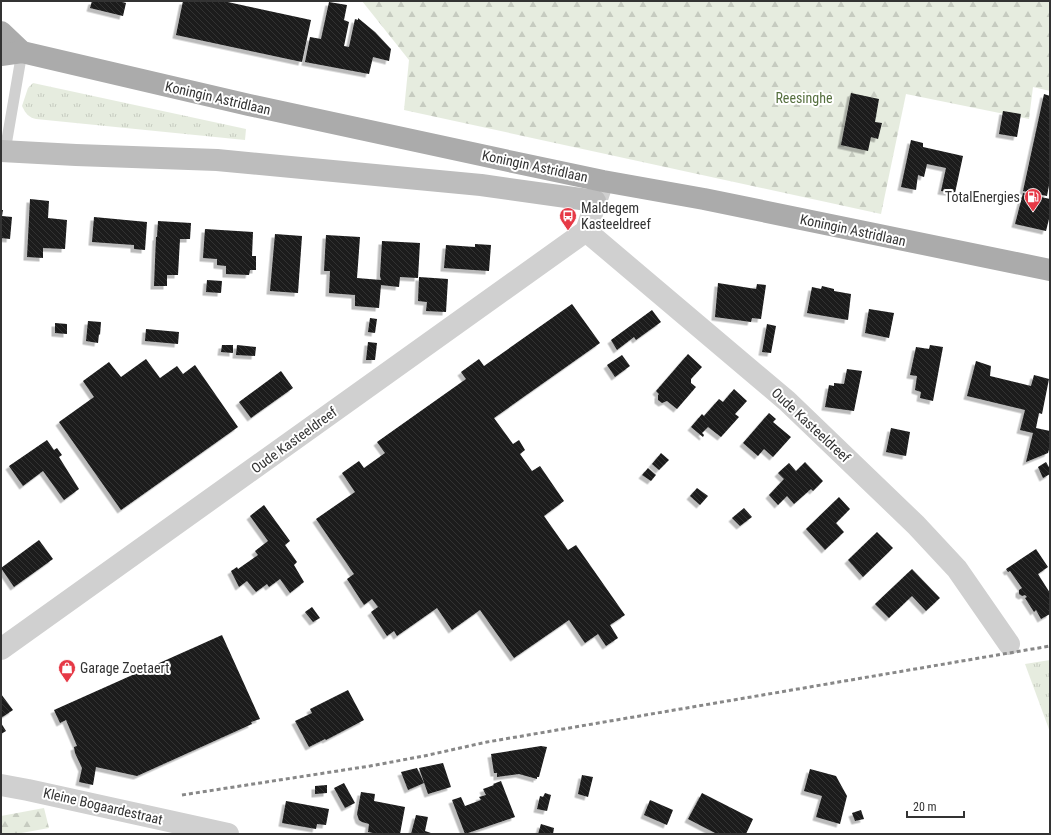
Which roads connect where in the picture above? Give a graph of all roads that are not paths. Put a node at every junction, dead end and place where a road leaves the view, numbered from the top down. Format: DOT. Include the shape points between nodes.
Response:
graph roads {
  1 [pos="1,32"];
  2 [pos="22,52"];
  3 [pos="1,55"];
  4 [pos="3,151"];
  5 [pos="603,181"];
  6 [pos="595,201"];
  7 [pos="586,230"];
  8 [pos="1050,270"];
  9 [pos="1009,644"];
  10 [pos="1,649"];
  11 [pos="1,785"];
  12 [pos="228,834"];
  1 -- 2 [label="main road"];
  2 -- 3 [label="main road, Koningin Astridlaan"];
  2 -- 4 [label="lane"];
  2 -- 5 [label="main road, Koningin Astridlaan" via="249,105"];
  4 -- 6 [label="main road, Koningin Astridlaan" via="224,161 481,185"];
  5 -- 6 [label="street"];
  5 -- 8 [label="main road, Koningin Astridlaan" via="704,199"];
  6 -- 7 [label="street"];
  7 -- 9 [label="street, Oude Kasteeldreef" via="787,401 916,525 957,569"];
  7 -- 10 [label="street, Oude Kasteeldreef"];
  11 -- 12 [label="street, Kleine Bogaardestraat"];
}
